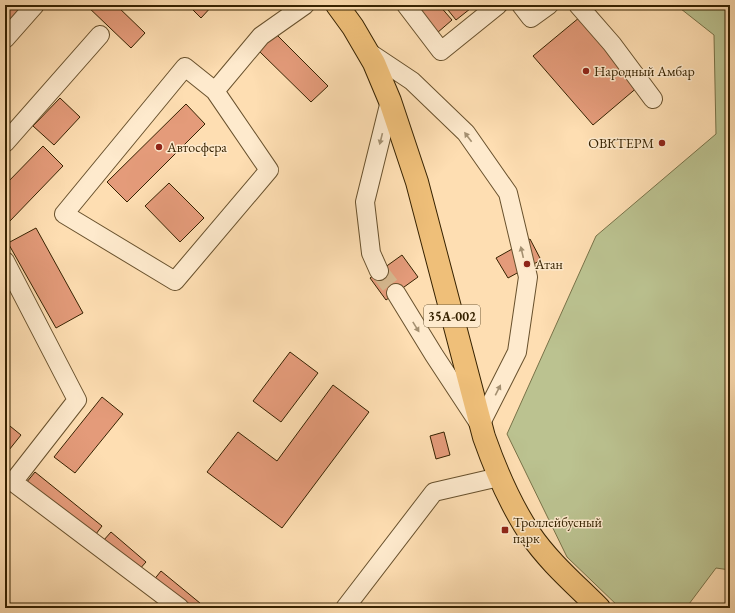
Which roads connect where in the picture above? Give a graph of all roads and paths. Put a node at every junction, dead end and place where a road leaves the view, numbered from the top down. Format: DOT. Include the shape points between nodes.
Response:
graph roads {
  1 [pos="35,5"];
  2 [pos="305,5"];
  3 [pos="337,5"];
  4 [pos="406,5"];
  5 [pos="498,5"];
  6 [pos="521,5"];
  7 [pos="549,5"];
  8 [pos="578,5"];
  9 [pos="100,35"];
  10 [pos="5,39"];
  11 [pos="366,50"];
  12 [pos="215,90"];
  13 [pos="653,99"];
  14 [pos="390,101"];
  15 [pos="5,143"];
  16 [pos="5,261"];
  17 [pos="379,272"];
  18 [pos="396,293"];
  19 [pos="480,425"];
  20 [pos="499,477"];
  21 [pos="180,608"];
  22 [pos="345,608"];
  23 [pos="599,608"];
  1 -- 10 [label="street"];
  2 -- 12 [label="street" via="261,36"];
  3 -- 11 [label="highway, 35А-002"];
  4 -- 5 [label="street" via="441,51"];
  6 -- 7 [label="street" via="531,18"];
  8 -- 13 [label="street" via="612,44"];
  9 -- 15 [label="street"];
  11 -- 14 [label="highway, 35А-002"];
  19 -- 11 [label="street, one-way" via="517,352 528,277 508,193 466,133 412,81"];
  12 -- 12 [label="street" via="185,67 64,214 175,281 269,170"];
  14 -- 17 [label="street, one-way" via="365,202 371,254"];
  14 -- 19 [label="highway, 35А-002" via="418,182"];
  16 -- 21 [label="street" via="77,400 13,482"];
  18 -- 19 [label="street, one-way"];
  19 -- 20 [label="highway, 35А-002"];
  20 -- 22 [label="street" via="434,492"];
  20 -- 23 [label="highway, 35А-002" via="530,534 556,566"];
}
